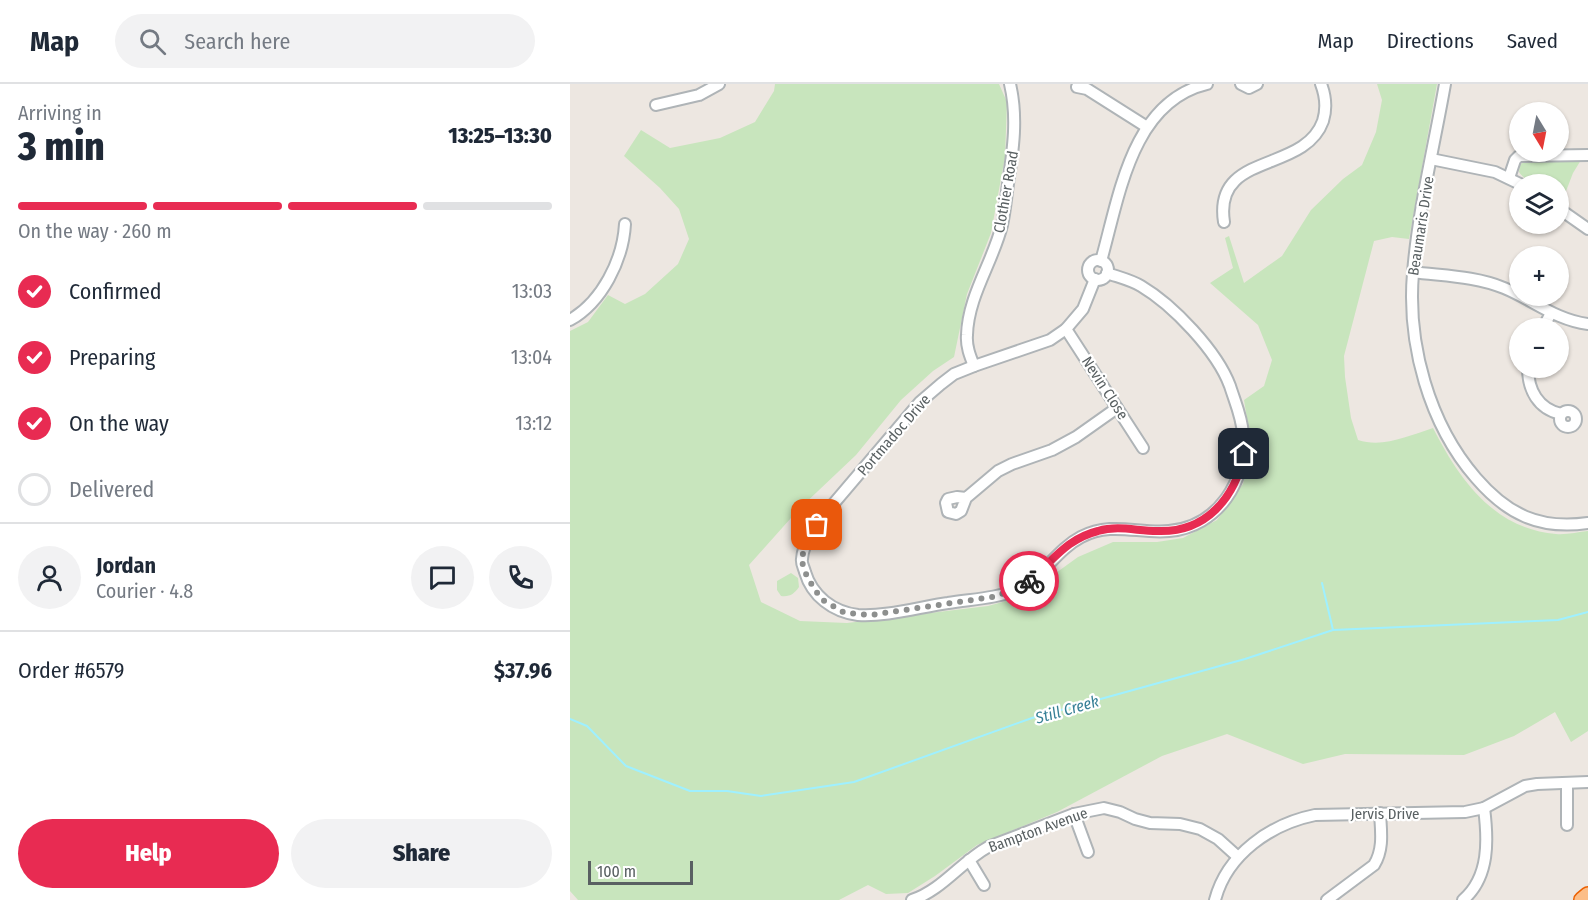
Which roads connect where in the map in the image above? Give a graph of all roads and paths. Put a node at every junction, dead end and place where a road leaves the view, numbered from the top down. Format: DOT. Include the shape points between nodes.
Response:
graph roads {
  1 [pos="719,84"];
  2 [pos="1010,84"];
  3 [pos="1207,84"];
  4 [pos="1241,84"];
  5 [pos="1257,84"];
  6 [pos="1322,84"];
  7 [pos="1445,84"];
  8 [pos="1077,87"];
  9 [pos="656,105"];
  10 [pos="1147,127"];
  11 [pos="1588,155"];
  12 [pos="1431,159"];
  13 [pos="1510,174"];
  14 [pos="1509,178"];
  15 [pos="1569,216"];
  16 [pos="1224,222"];
  17 [pos="625,224"];
  18 [pos="1588,229"];
  19 [pos="1101,261"];
  20 [pos="1413,272"];
  21 [pos="1107,273"];
  22 [pos="1095,279"];
  23 [pos="1551,313"];
  24 [pos="1548,318"];
  25 [pos="570,320"];
  26 [pos="1588,324"];
  27 [pos="1066,329"];
  28 [pos="974,366"];
  29 [pos="1530,378"];
  30 [pos="1117,408"];
  31 [pos="1561,414"];
  32 [pos="1143,448"];
  33 [pos="966,498"];
  34 [pos="1588,522"];
  35 [pos="1588,782"];
  36 [pos="1568,784"];
  37 [pos="1484,808"];
  38 [pos="1380,813"];
  39 [pos="1074,814"];
  40 [pos="1567,825"];
  41 [pos="1088,852"];
  42 [pos="1238,857"];
  43 [pos="969,860"];
  44 [pos="984,885"];
  45 [pos="1588,895"];
  46 [pos="912,900"];
  47 [pos="1215,900"];
  48 [pos="1327,900"];
  49 [pos="1463,900"];
  50 [pos="1582,900"];
  1 -- 9 [label="street" via="699,94"];
  2 -- 28 [label="street, Clothier Road" via="1015,111 1013,153 1002,225 969,320 968,347"];
  3 -- 10 [label="street" via="1166,105"];
  4 -- 5 [label="street" via="1249,88"];
  6 -- 16 [label="street" via="1325,112 1315,136 1303,148 1260,164 1234,182 1224,197"];
  7 -- 12 [label="street, Beaumaris Drive"];
  8 -- 10 [label="street" via="1087,89"];
  10 -- 19 [label="street" via="1133,150"];
  11 -- 13 [label="street" via="1519,156"];
  12 -- 14 [label="street"];
  12 -- 20 [label="street, Beaumaris Drive"];
  15 -- 18 [label="street"];
  17 -- 25 [label="street" via="615,264 597,297"];
  19 -- 21 [label="street" via="1106,264"];
  19 -- 22 [label="street" via="1089,266"];
  20 -- 23 [label="street" via="1489,283"];
  20 -- 34 [label="street, Beaumaris Drive" via="1419,362 1442,426 1464,465 1485,489 1521,516 1551,524"];
  21 -- 22 [label="street" via="1104,278"];
  21 -- 28 [label="street, Portmadoc Drive" via="1138,284 1159,299 1210,350 1227,379 1240,415 1244,454 1237,480 1223,503 1210,515 1178,530 1119,528 1081,537 1062,548 1020,588 992,597 871,615 845,613 831,606 810,584 801,559 810,535 920,402 954,374"];
  22 -- 27 [label="street, Portmadoc Drive" via="1083,309"];
  23 -- 24 [label="street"];
  23 -- 26 [label="street"];
  27 -- 28 [label="street, Portmadoc Drive" via="1050,340"];
  27 -- 30 [label="street, Nevin Close"];
  29 -- 31 [label="street" via="1536,398"];
  30 -- 32 [label="street, Nevin Close"];
  30 -- 33 [label="street" via="1052,450 998,471"];
  35 -- 36 [label="street, Jervis Drive"];
  36 -- 37 [label="street, Jervis Drive" via="1525,786"];
  36 -- 40 [label="street"];
  37 -- 38 [label="street, Jervis Drive" via="1446,814"];
  37 -- 49 [label="street" via="1484,865 1478,882"];
  38 -- 42 [label="street, Jervis Drive" via="1301,818 1274,828"];
  38 -- 48 [label="street" via="1381,847 1374,865"];
  39 -- 41 [label="street"];
  39 -- 42 [label="street, Bampton Avenue" via="1104,808 1150,823 1189,825 1209,833"];
  39 -- 43 [label="street, Bampton Avenue" via="988,847"];
  42 -- 47 [label="street, Jervis Drive" via="1220,884"];
  43 -- 44 [label="street"];
  43 -- 46 [label="street, Bampton Avenue"];
  45 -- 50 [label="highway"];
}
